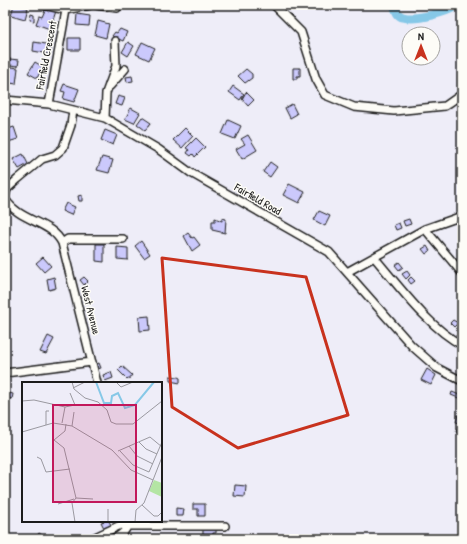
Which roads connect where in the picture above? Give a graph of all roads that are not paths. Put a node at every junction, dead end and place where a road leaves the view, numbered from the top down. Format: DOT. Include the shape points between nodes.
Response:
graph roads {
  1 [pos="44,5"];
  2 [pos="90,5"];
  3 [pos="96,5"];
  4 [pos="119,5"];
  5 [pos="274,5"];
  6 [pos="66,10"];
  7 [pos="116,41"];
  8 [pos="125,69"];
  9 [pos="110,86"];
  10 [pos="462,94"];
  11 [pos="5,100"];
  12 [pos="48,104"];
  13 [pos="73,110"];
  14 [pos="105,118"];
  15 [pos="5,198"];
  16 [pos="462,216"];
  17 [pos="425,229"];
  18 [pos="123,239"];
  19 [pos="62,243"];
  20 [pos="374,257"];
  21 [pos="347,272"];
  22 [pos="462,273"];
  23 [pos="462,345"];
  24 [pos="92,362"];
  25 [pos="5,374"];
  26 [pos="462,381"];
  27 [pos="97,382"];
  28 [pos="127,523"];
  29 [pos="225,526"];
  30 [pos="91,539"];
  31 [pos="114,539"];
  1 -- 6 [label="street, Fairfield Crescent"];
  2 -- 6 [label="street"];
  3 -- 4 [label="street" via="108,8 117,8"];
  5 -- 10 [label="street" via="301,32 316,79 325,95 354,107 394,111 445,106"];
  6 -- 12 [label="street, Fairfield Crescent"];
  7 -- 9 [label="street" via="116,66"];
  8 -- 9 [label="street"];
  9 -- 14 [label="street" via="106,93"];
  11 -- 12 [label="street, Fairfield Road"];
  12 -- 13 [label="street, Fairfield Road"];
  13 -- 14 [label="street, Fairfield Road"];
  13 -- 15 [label="street" via="63,148 55,155 42,159 18,179 7,189"];
  14 -- 21 [label="street, Fairfield Road" via="158,149 191,173 329,252"];
  15 -- 19 [label="street, West Avenue" via="10,207 57,234"];
  16 -- 17 [label="street"];
  17 -- 20 [label="street"];
  17 -- 22 [label="street"];
  18 -- 19 [label="street" via="68,239"];
  19 -- 24 [label="street, West Avenue"];
  20 -- 21 [label="street"];
  20 -- 23 [label="street" via="414,304 450,339"];
  21 -- 26 [label="street, Fairfield Road" via="412,346 437,368"];
  24 -- 25 [label="street"];
  24 -- 27 [label="street, West Avenue"];
  28 -- 29 [label="street"];
  28 -- 30 [label="street"];
  28 -- 31 [label="street" via="126,530"];
}
